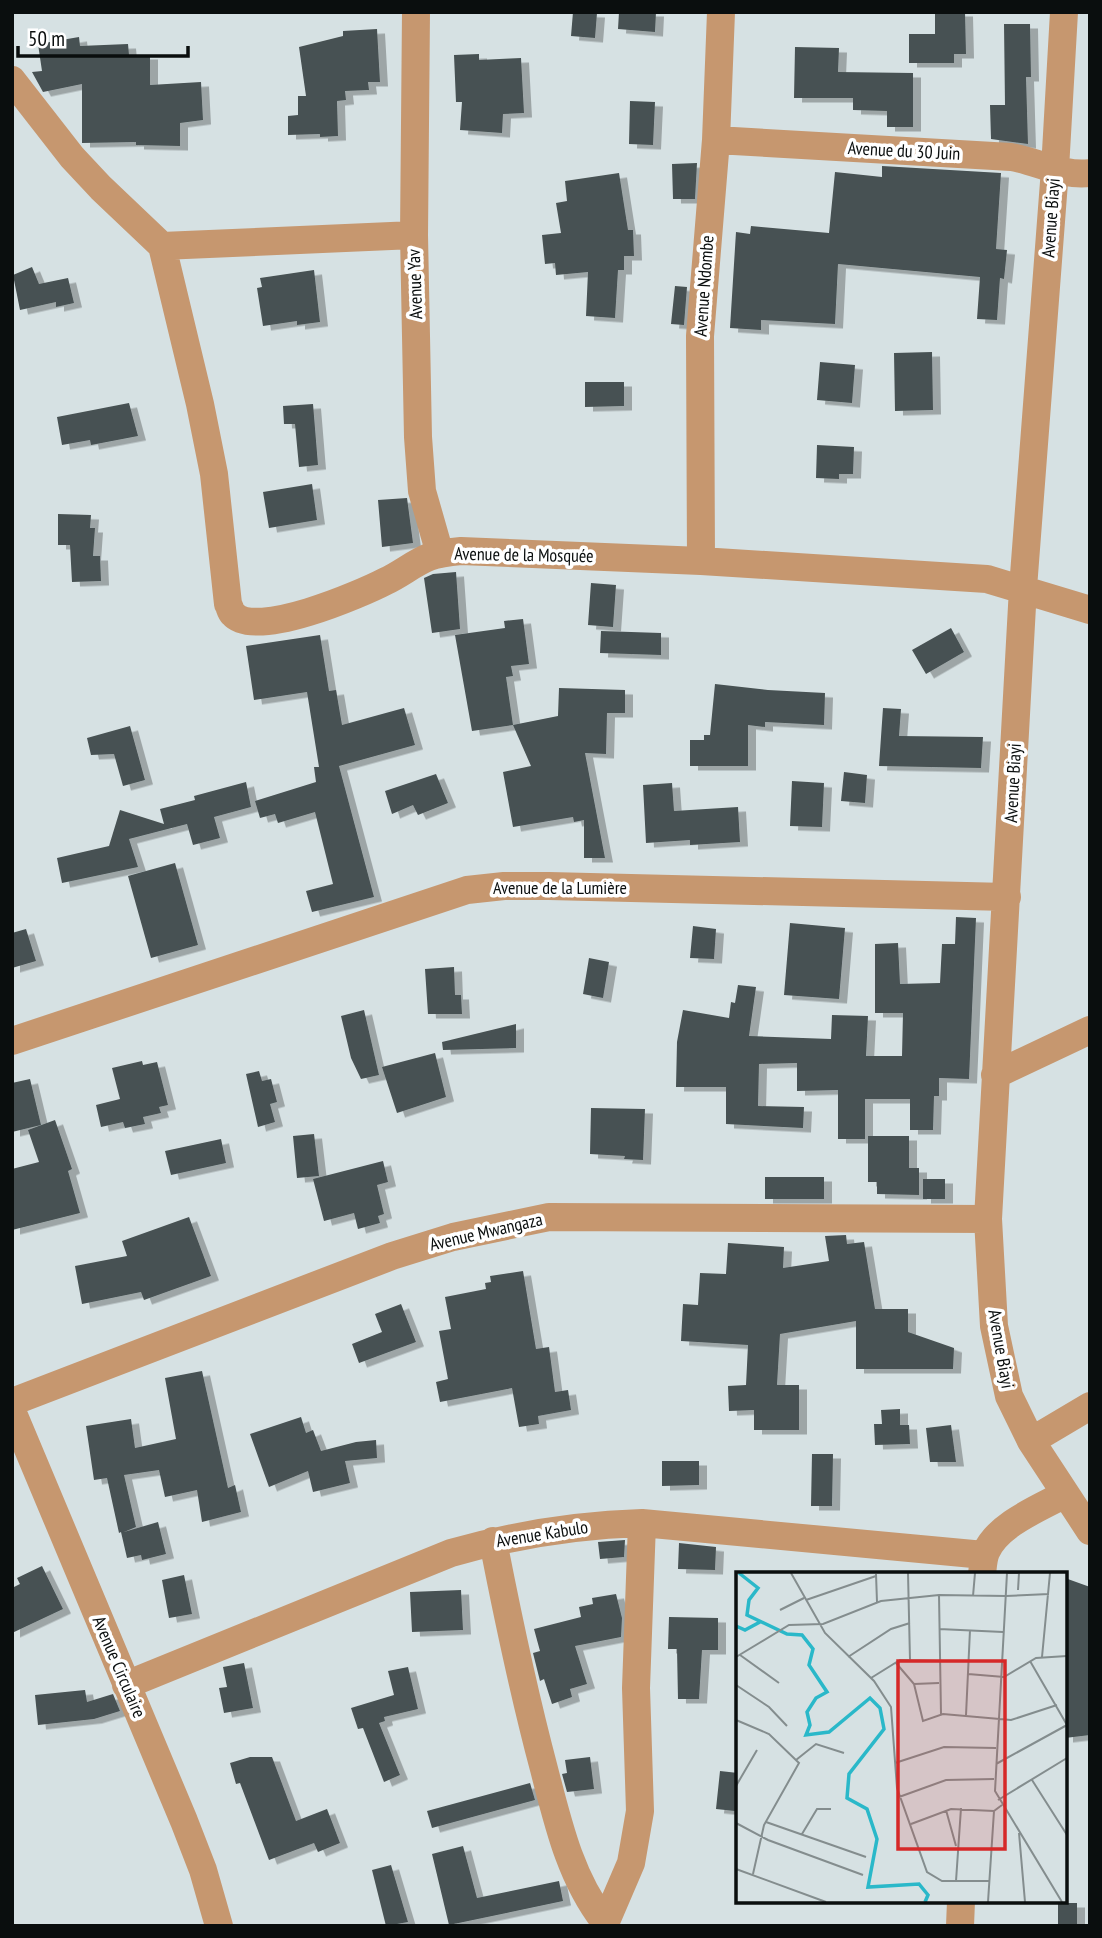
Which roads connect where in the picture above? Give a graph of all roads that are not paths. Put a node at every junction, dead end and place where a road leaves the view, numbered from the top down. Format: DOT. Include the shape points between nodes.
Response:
graph roads {
  1 [pos="416,12"];
  2 [pos="721,12"];
  3 [pos="1064,12"];
  4 [pos="12,80"];
  5 [pos="716,140"];
  6 [pos="1055,169"];
  7 [pos="1090,173"];
  8 [pos="414,235"];
  9 [pos="162,246"];
  10 [pos="440,554"];
  11 [pos="701,561"];
  12 [pos="1023,588"];
  13 [pos="1090,610"];
  14 [pos="1007,897"];
  15 [pos="1090,1030"];
  16 [pos="12,1041"];
  17 [pos="995,1075"];
  18 [pos="988,1219"];
  19 [pos="12,1402"];
  20 [pos="1090,1406"];
  21 [pos="12,1411"];
  22 [pos="1031,1441"];
  23 [pos="1065,1494"];
  24 [pos="642,1523"];
  25 [pos="1090,1531"];
  26 [pos="493,1541"];
  27 [pos="983,1565"];
  28 [pos="126,1685"];
  29 [pos="961,1903"];
  30 [pos="604,1924"];
  31 [pos="219,1926"];
  32 [pos="960,1926"];
  1 -- 8 [label="street, Avenue Yav"];
  2 -- 5 [label="street, Avenue Ndombe"];
  3 -- 6 [label="street, Avenue Biayi"];
  4 -- 9 [label="street" via="72,157"];
  5 -- 6 [label="street, Avenue du 30 Juin" via="1011,157"];
  5 -- 11 [label="street, Avenue Ndombe" via="700,336"];
  6 -- 7 [label="street, Avenue du 30 Juin"];
  6 -- 12 [label="street, Avenue Biayi"];
  8 -- 9 [label="street"];
  8 -- 10 [label="street, Avenue Yav" via="422,491"];
  9 -- 10 [label="street, Avenue de la Mosquée" via="214,474 226,592 233,614 252,622 269,621 322,608"];
  10 -- 11 [label="street, Avenue de la Mosquée" via="461,551"];
  11 -- 12 [label="street, Avenue de la Mosquée" via="987,579"];
  12 -- 13 [label="street, Avenue de la Mosquée"];
  12 -- 14 [label="street, Avenue Biayi"];
  14 -- 16 [label="street, Avenue de la Lumière" via="549,886 467,890"];
  14 -- 17 [label="street, Avenue Biayi"];
  15 -- 17 [label="street"];
  17 -- 18 [label="street, Avenue Biayi"];
  18 -- 19 [label="street, Avenue Mwangaza" via="550,1217 522,1222 392,1256"];
  18 -- 22 [label="street, Avenue Biayi" via="997,1345 1009,1396"];
  20 -- 22 [label="street"];
  21 -- 28 [label="street, Avenue Circulaire"];
  22 -- 23 [label="street, Avenue Biayi"];
  23 -- 25 [label="street, Avenue Biayi"];
  23 -- 27 [label="street" via="1011,1525 990,1544"];
  24 -- 26 [label="street, Avenue Kabulo"];
  24 -- 27 [label="street, Avenue Kabulo"];
  24 -- 30 [label="street" via="636,1688 640,1811 631,1863"];
  26 -- 28 [label="street, Avenue Kabulo" via="416,1567"];
  26 -- 30 [label="street" via="521,1684 566,1852"];
  28 -- 31 [label="street, Avenue Circulaire" via="203,1870"];
  29 -- 32 [label="street"];
}
